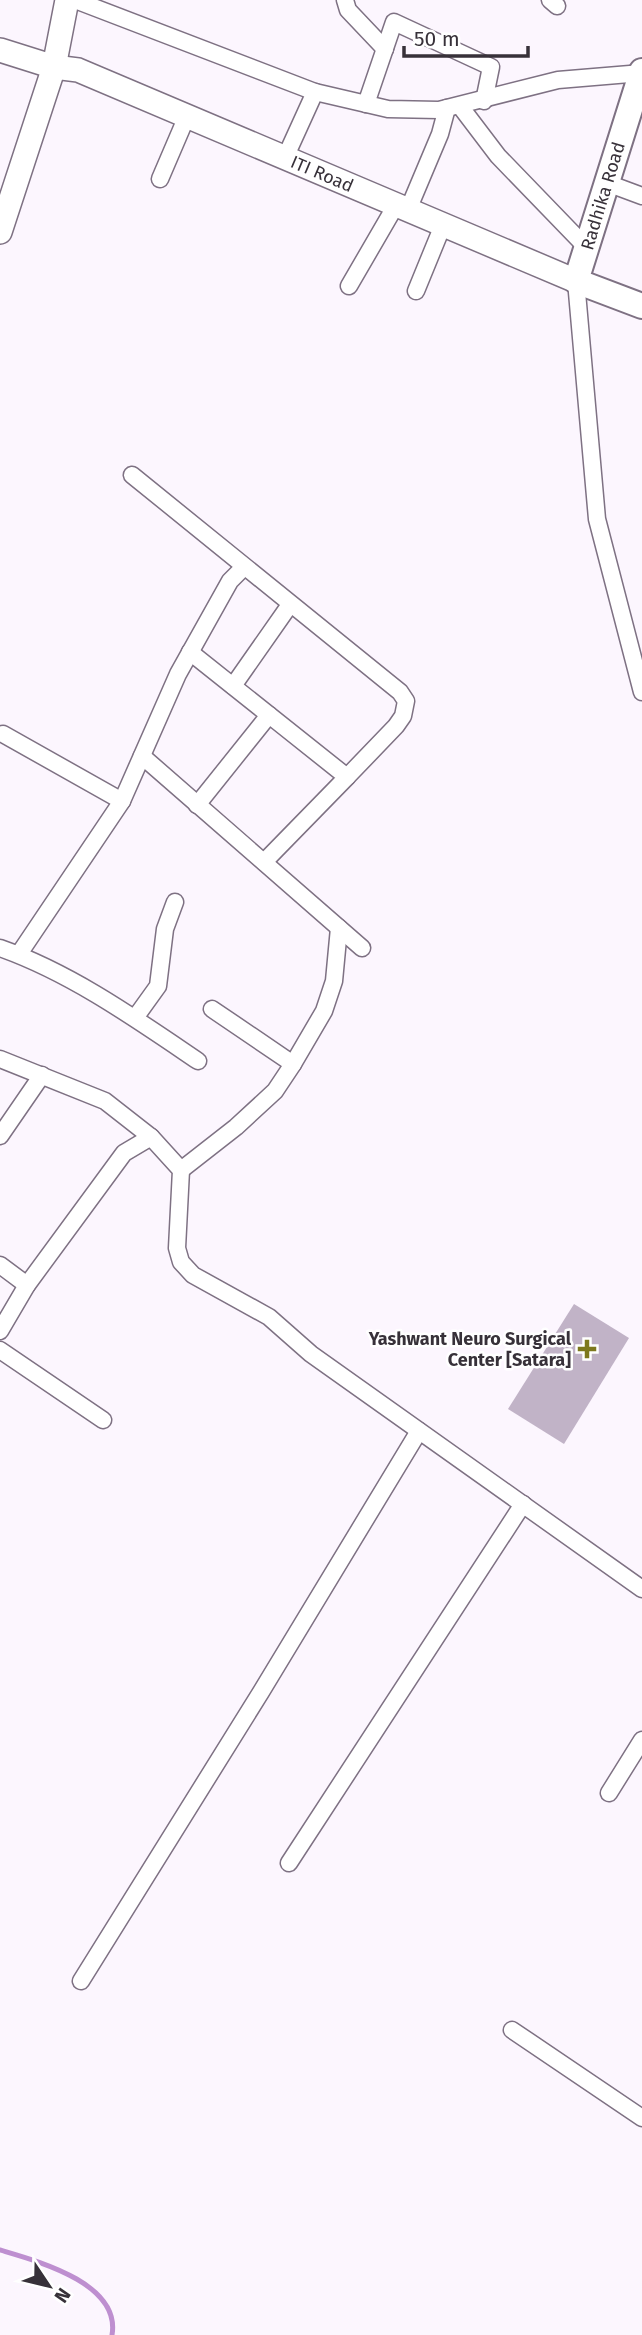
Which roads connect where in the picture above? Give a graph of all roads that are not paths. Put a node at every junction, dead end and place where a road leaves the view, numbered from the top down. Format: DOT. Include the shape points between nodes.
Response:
graph roads {
  1 [pos="67,0"];
  2 [pos="75,0"];
  3 [pos="344,2"];
  4 [pos="385,49"];
  5 [pos="0,50"];
  6 [pos="54,67"];
  7 [pos="642,72"];
  8 [pos="315,92"];
  9 [pos="484,101"];
  10 [pos="366,104"];
  11 [pos="637,104"];
  12 [pos="454,107"];
  13 [pos="187,116"];
  14 [pos="285,158"];
  15 [pos="160,179"];
  16 [pos="607,183"];
  17 [pos="642,196"];
  18 [pos="402,207"];
  19 [pos="443,225"];
  20 [pos="0,232"];
  21 [pos="587,248"];
  22 [pos="576,281"];
  23 [pos="349,286"];
  24 [pos="416,291"];
  25 [pos="642,306"];
  26 [pos="132,475"];
  27 [pos="243,568"];
  28 [pos="289,606"];
  29 [pos="190,652"];
  30 [pos="233,686"];
  31 [pos="642,691"];
  32 [pos="270,715"];
  33 [pos="3,734"];
  34 [pos="142,756"];
  35 [pos="347,777"];
  36 [pos="122,801"];
  37 [pos="197,804"];
  38 [pos="264,862"];
  39 [pos="175,902"];
  40 [pos="339,928"];
  41 [pos="0,948"];
  42 [pos="362,948"];
  43 [pos="19,954"];
  44 [pos="212,1009"];
  45 [pos="135,1018"];
  46 [pos="0,1059"];
  47 [pos="198,1061"];
  48 [pos="293,1064"];
  49 [pos="42,1075"];
  50 [pos="0,1136"];
  51 [pos="151,1137"];
  52 [pos="181,1170"];
  53 [pos="0,1265"];
  54 [pos="27,1285"];
  55 [pos="2,1321"];
  56 [pos="0,1350"];
  57 [pos="103,1420"];
  58 [pos="419,1431"];
  59 [pos="523,1504"];
  60 [pos="642,1590"];
  61 [pos="642,1740"];
  62 [pos="609,1793"];
  63 [pos="289,1863"];
  64 [pos="81,1981"];
  65 [pos="512,2029"];
  66 [pos="642,2118"];
  1 -- 6 [label="main road"];
  2 -- 8 [label="street"];
  3 -- 4 [label="street"];
  4 -- 9 [label="street" via="394,22 491,67"];
  4 -- 10 [label="street"];
  5 -- 6 [label="main road, ITI Road"];
  6 -- 13 [label="main road, ITI Road" via="78,70"];
  6 -- 20 [label="main road"];
  7 -- 9 [label="street" via="558,80"];
  7 -- 11 [label="main road, Radhika Road"];
  8 -- 10 [label="street"];
  8 -- 14 [label="street"];
  9 -- 12 [label="street"];
  10 -- 12 [label="street" via="388,109"];
  11 -- 16 [label="main road, Radhika Road"];
  12 -- 18 [label="street"];
  12 -- 21 [label="street"];
  13 -- 14 [label="main road, ITI Road"];
  13 -- 15 [label="street"];
  14 -- 18 [label="main road, ITI Road"];
  16 -- 17 [label="street"];
  16 -- 21 [label="main road, Radhika Road"];
  18 -- 19 [label="main road, ITI Road"];
  18 -- 23 [label="street"];
  19 -- 22 [label="main road, ITI Road"];
  19 -- 24 [label="street"];
  21 -- 22 [label="main road, Radhika Road"];
  22 -- 25 [label="main road, ITI Road"];
  22 -- 31 [label="street" via="597,519"];
  26 -- 27 [label="street"];
  27 -- 28 [label="street"];
  27 -- 29 [label="street" via="230,581"];
  28 -- 30 [label="street"];
  28 -- 35 [label="street" via="406,701 396,726"];
  29 -- 30 [label="street"];
  29 -- 34 [label="street"];
  30 -- 32 [label="street"];
  32 -- 35 [label="street"];
  32 -- 37 [label="street"];
  33 -- 36 [label="street"];
  34 -- 36 [label="street"];
  34 -- 37 [label="street"];
  35 -- 38 [label="street"];
  36 -- 43 [label="street"];
  37 -- 38 [label="street"];
  38 -- 40 [label="street"];
  39 -- 45 [label="street" via="165,929 158,986"];
  40 -- 42 [label="street"];
  40 -- 48 [label="street" via="334,981 324,1011"];
  41 -- 43 [label="street"];
  43 -- 45 [label="street"];
  44 -- 48 [label="street"];
  45 -- 47 [label="street"];
  46 -- 49 [label="street"];
  48 -- 52 [label="street" via="275,1091"];
  49 -- 50 [label="street"];
  49 -- 51 [label="street" via="105,1101"];
  51 -- 52 [label="street"];
  51 -- 54 [label="street" via="124,1153"];
  52 -- 58 [label="street" via="177,1248 192,1275 268,1317 311,1354"];
  53 -- 54 [label="street"];
  54 -- 55 [label="street"];
  56 -- 57 [label="street"];
  58 -- 59 [label="street"];
  58 -- 64 [label="street"];
  59 -- 60 [label="street"];
  59 -- 63 [label="street"];
  61 -- 62 [label="street"];
  65 -- 66 [label="street"];
}
